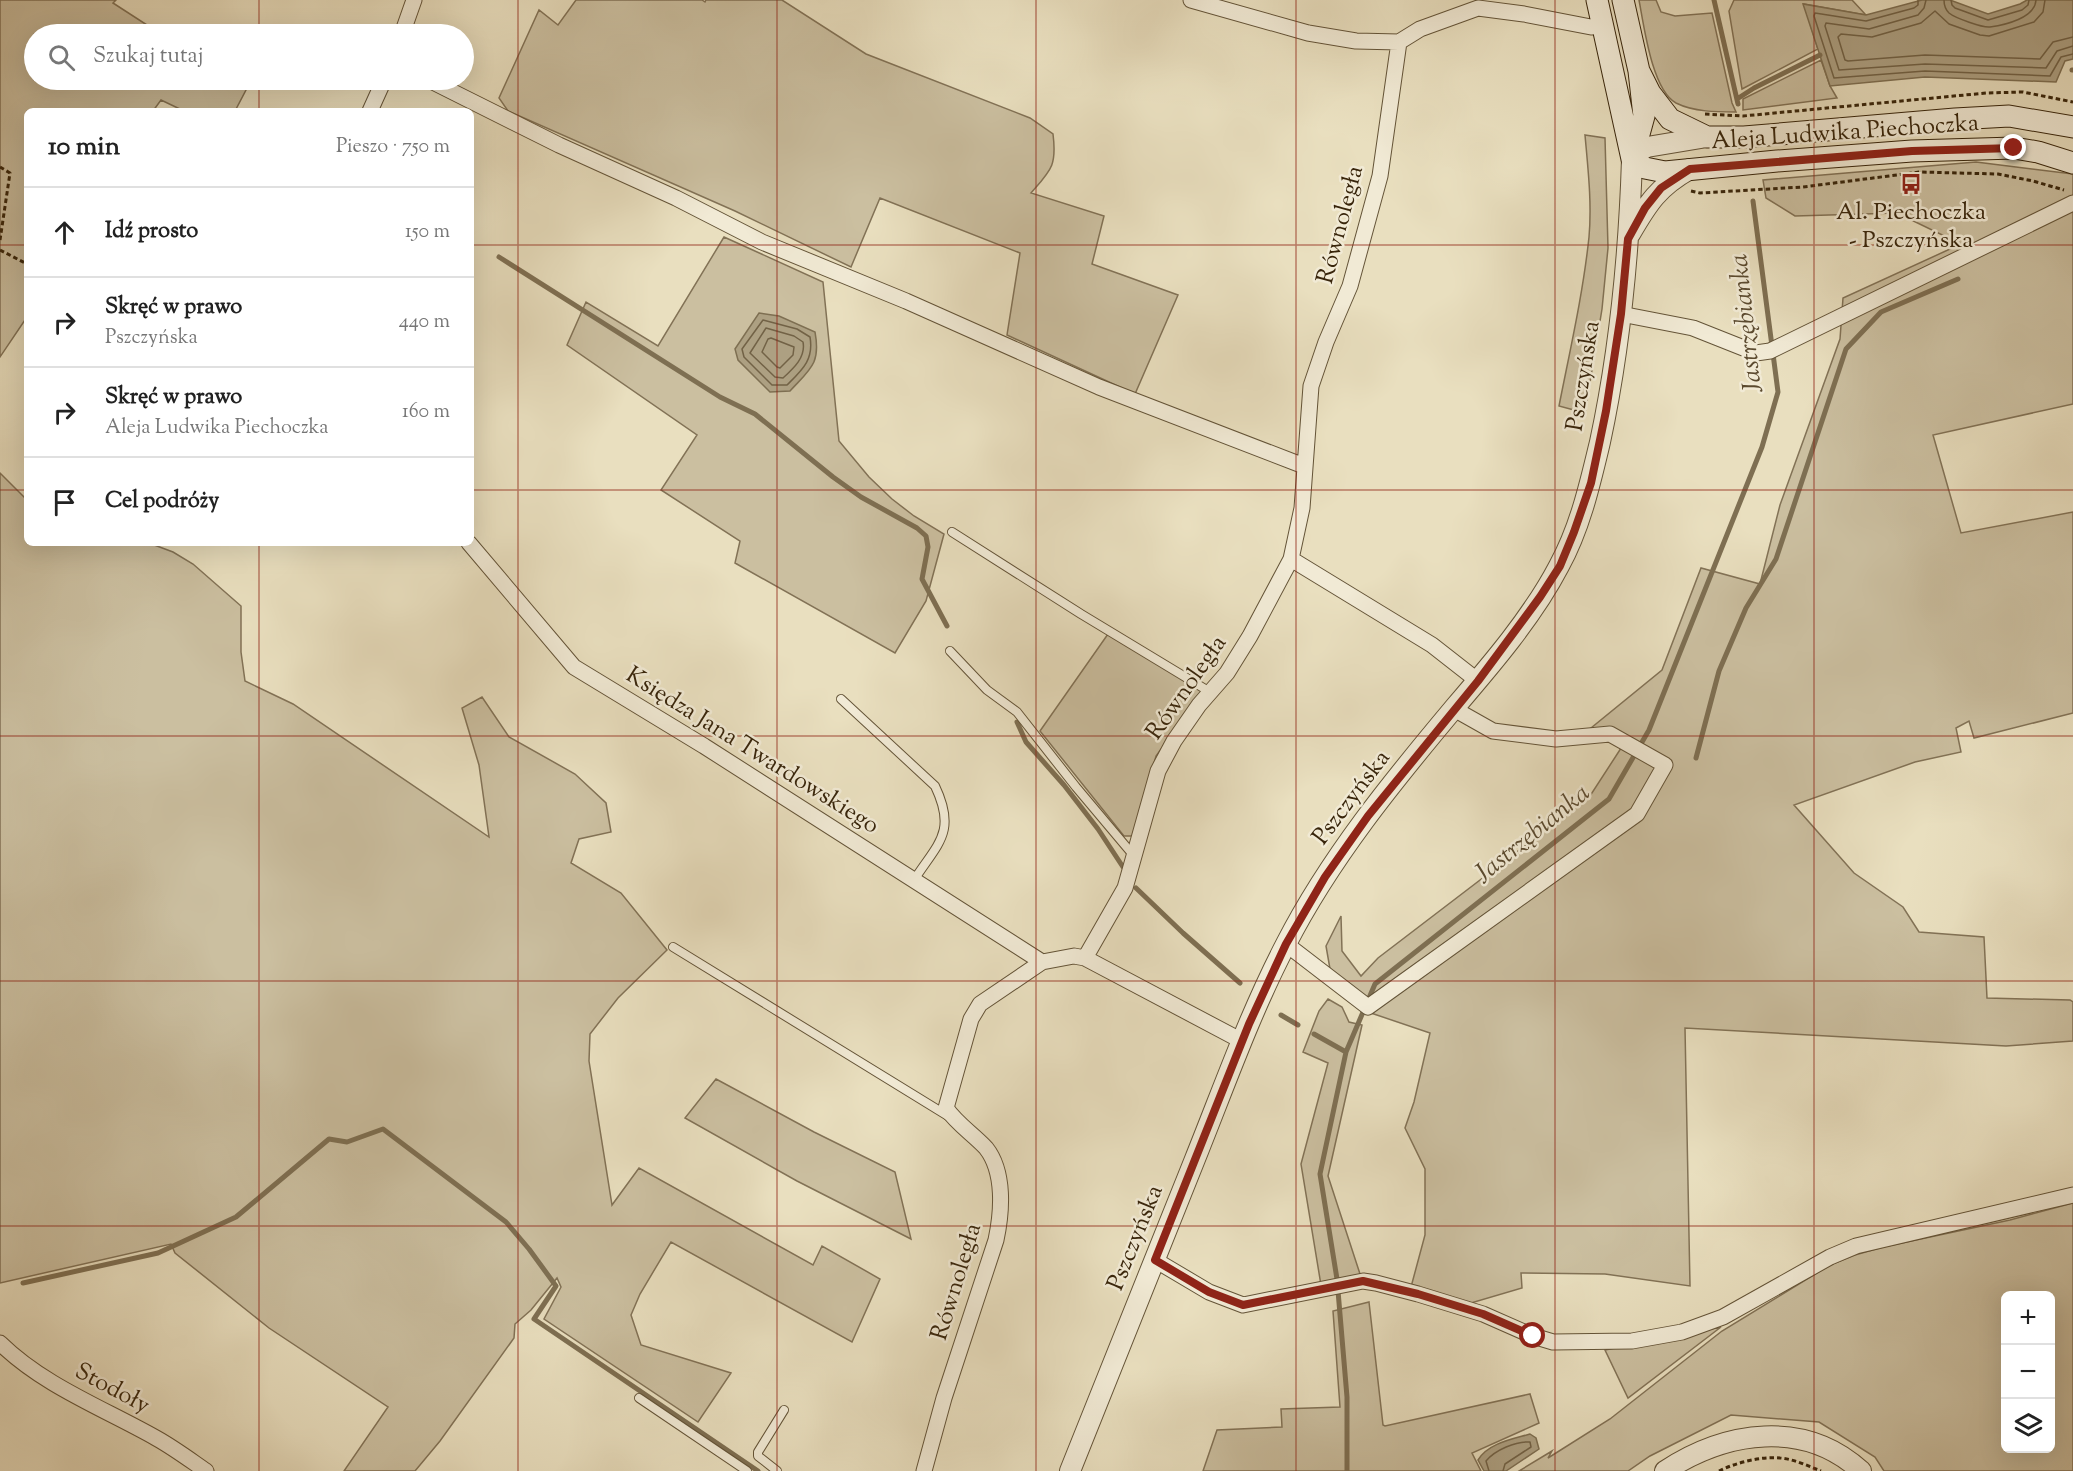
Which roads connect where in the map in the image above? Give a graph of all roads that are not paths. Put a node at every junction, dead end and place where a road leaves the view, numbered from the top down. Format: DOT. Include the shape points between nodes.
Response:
graph roads {
  1 [pos="414,0"];
  2 [pos="1191,0"];
  3 [pos="1597,0"];
  4 [pos="1623,0"];
  5 [pos="406,24"];
  6 [pos="1603,25"];
  7 [pos="1399,42"];
  8 [pos="1639,71"];
  9 [pos="379,90"];
  10 [pos="449,90"];
  11 [pos="371,108"];
  12 [pos="2073,127"];
  13 [pos="1707,137"];
  14 [pos="1632,159"];
  15 [pos="2073,163"];
  16 [pos="1690,169"];
  17 [pos="2073,203"];
  18 [pos="1628,239"];
  19 [pos="1621,314"];
  20 [pos="1304,466"];
  21 [pos="952,532"];
  22 [pos="472,546"];
  23 [pos="1291,559"];
  24 [pos="950,651"];
  25 [pos="1478,681"];
  26 [pos="1210,692"];
  27 [pos="841,699"];
  28 [pos="1454,709"];
  29 [pos="1134,856"];
  30 [pos="914,880"];
  31 [pos="1286,944"];
  32 [pos="673,947"];
  33 [pos="1085,958"];
  34 [pos="1042,962"];
  35 [pos="1242,1041"];
  36 [pos="954,1120"];
  37 [pos="2073,1195"];
  38 [pos="1155,1260"];
  39 [pos="0,1343"];
  40 [pos="639,1398"];
  41 [pos="784,1410"];
  42 [pos="1669,1470"];
  43 [pos="206,1471"];
  44 [pos="747,1471"];
  45 [pos="777,1471"];
  46 [pos="924,1471"];
  47 [pos="1070,1471"];
  48 [pos="1861,1471"];
  1 -- 5 [label="street"];
  2 -- 7 [label="street" via="1308,33 1356,41"];
  3 -- 6 [label="main road, Pszczyńska"];
  4 -- 8 [label="main road, Pszczyńska"];
  6 -- 7 [label="street" via="1591,27 1478,8 1420,29"];
  6 -- 14 [label="main road, Pszczyńska"];
  7 -- 20 [label="street, Równoległa" via="1380,176 1350,286 1311,386"];
  8 -- 13 [label="main road, Aleja Ludwika Piechoczka" via="1670,118"];
  8 -- 14 [label="main road, Pszczyńska" via="1644,116"];
  9 -- 11 [label="street"];
  10 -- 20 [label="street" via="762,242 1099,387"];
  12 -- 13 [label="main road, Aleja Ludwika Piechoczka" via="2009,116"];
  13 -- 14 [label="street, Aleja Ludwika Piechoczka" via="1647,147"];
  14 -- 16 [label="main road, Aleja Ludwika Piechoczka" via="1645,168 1665,172"];
  14 -- 18 [label="street, Pszczyńska"];
  15 -- 16 [label="main road, Aleja Ludwika Piechoczka" via="2014,148 1953,148"];
  16 -- 18 [label="street, Aleja Ludwika Piechoczka" via="1661,188"];
  17 -- 19 [label="street" via="1765,352 1756,353 1693,328"];
  18 -- 19 [label="street, Pszczyńska"];
  19 -- 25 [label="street, Pszczyńska" via="1591,483 1574,532 1560,566"];
  20 -- 23 [label="street, Równoległa" via="1302,508"];
  21 -- 26 [label="lane"];
  22 -- 30 [label="street, Księdza Jana Twardowskiego" via="574,667"];
  23 -- 25 [label="street" via="1432,645"];
  23 -- 26 [label="street, Równoległa" via="1250,636"];
  24 -- 29 [label="lane" via="987,690 1017,712"];
  25 -- 28 [label="street, Pszczyńska"];
  26 -- 29 [label="street, Równoległa" via="1174,741 1158,771"];
  27 -- 30 [label="lane" via="935,786 942,800 946,826"];
  28 -- 31 [label="street, Pszczyńska" via="1368,816 1325,877"];
  28 -- 31 [label="street" via="1493,731 1556,738 1610,734 1665,765 1637,814 1362,1003"];
  29 -- 33 [label="street, Równoległa" via="1125,888"];
  30 -- 34 [label="street, Księdza Jana Twardowskiego"];
  31 -- 35 [label="street, Pszczyńska"];
  32 -- 36 [label="lane"];
  33 -- 34 [label="street" via="1074,956"];
  33 -- 35 [label="street"];
  34 -- 36 [label="street" via="980,1004 971,1019 946,1108"];
  35 -- 38 [label="street, Pszczyńska"];
  36 -- 46 [label="street, Równoległa" via="986,1149 994,1162 1000,1187 1000,1224"];
  37 -- 38 [label="street" via="1856,1246 1723,1317 1682,1332 1632,1341 1553,1342 1483,1314 1363,1281 1243,1305 1209,1292"];
  38 -- 47 [label="street, Pszczyńska"];
  39 -- 43 [label="street, Stodoły" via="52,1383 157,1439"];
  40 -- 44 [label="lane"];
  41 -- 45 [label="lane" via="758,1452"];
  42 -- 48 [label="street" via="1704,1451 1736,1440 1778,1435 1823,1446 1850,1460"];
}
